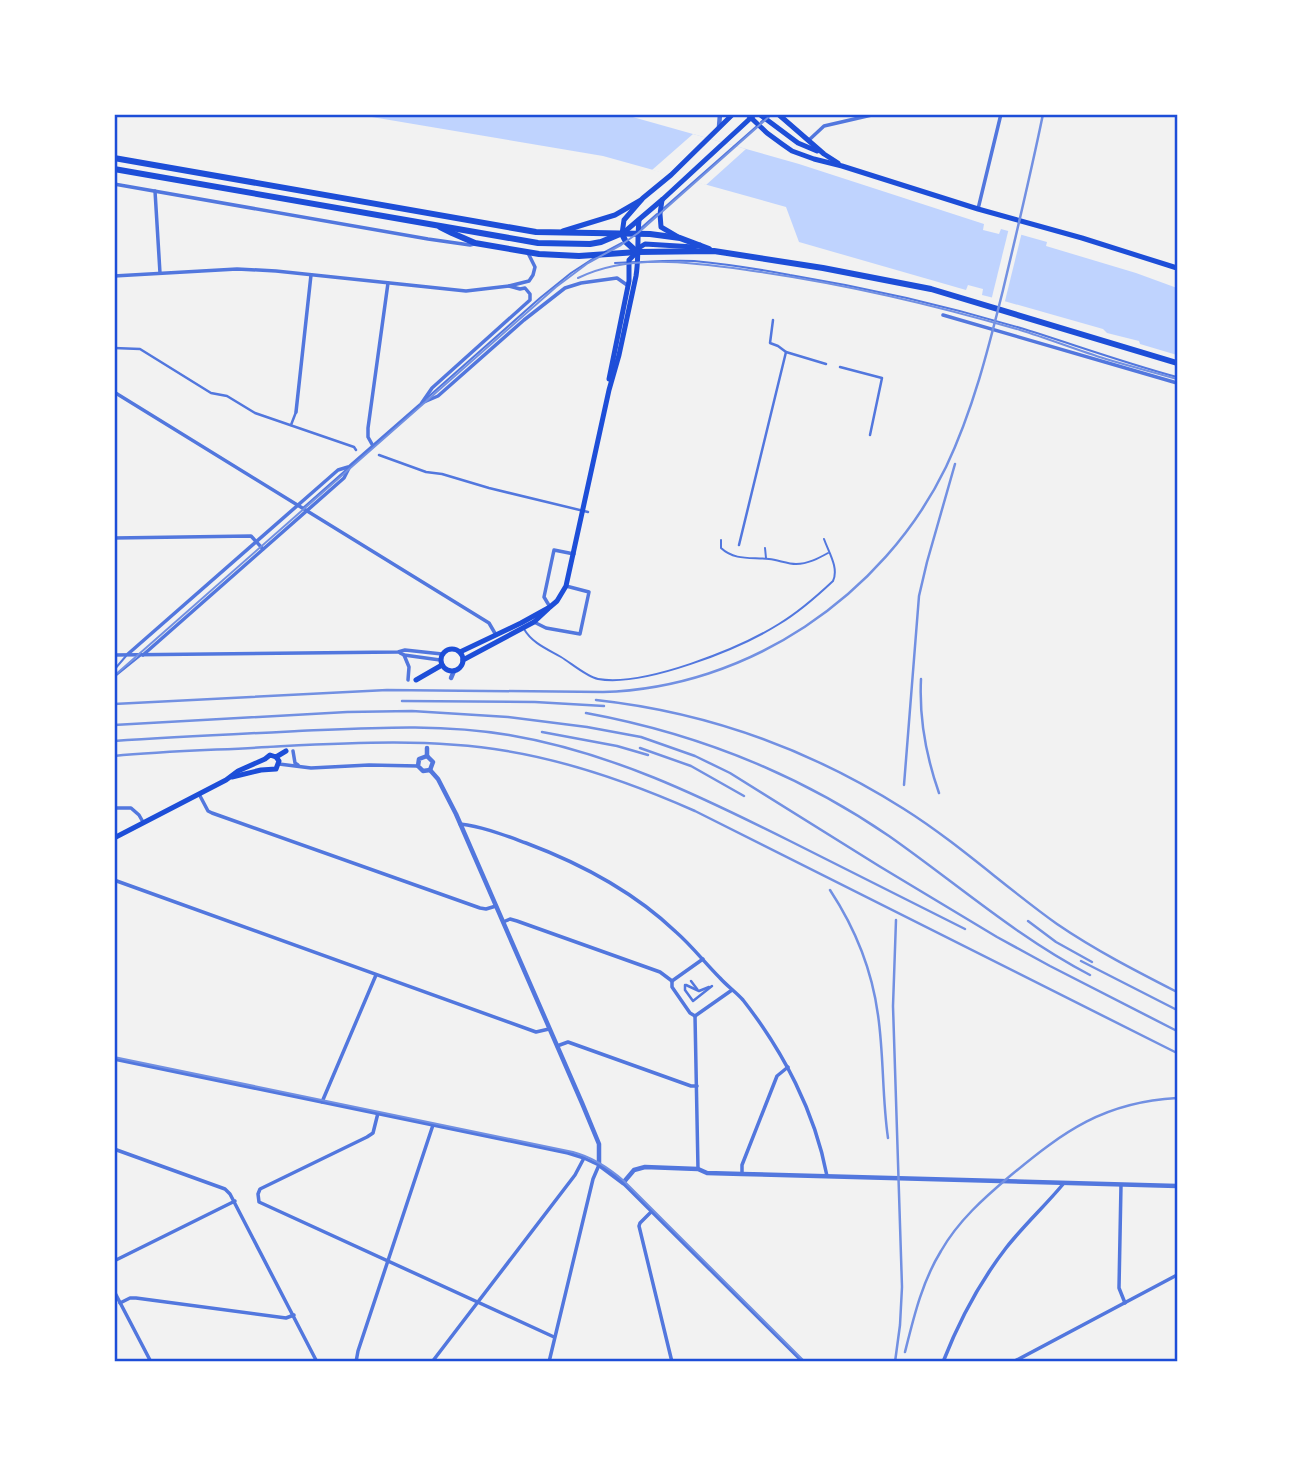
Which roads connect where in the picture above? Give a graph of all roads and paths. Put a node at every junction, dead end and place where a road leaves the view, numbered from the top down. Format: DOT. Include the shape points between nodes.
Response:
graph roads {
  1 [pos="720,114"];
  2 [pos="733,114"];
  3 [pos="778,114"];
  4 [pos="876,114"];
  5 [pos="1001,114"];
  6 [pos="753,115"];
  7 [pos="768,116"];
  8 [pos="758,125"];
  9 [pos="719,127"];
  10 [pos="808,141"];
  11 [pos="802,145"];
  12 [pos="792,150"];
  13 [pos="824,154"];
  14 [pos="114,158"];
  15 [pos="842,166"];
  16 [pos="114,169"];
  17 [pos="114,184"];
  18 [pos="155,191"];
  19 [pos="643,198"];
  20 [pos="663,199"];
  21 [pos="978,209"];
  22 [pos="660,211"];
  23 [pos="639,220"];
  24 [pos="440,227"];
  25 [pos="558,232"];
  26 [pos="636,233"];
  27 [pos="624,237"];
  28 [pos="680,238"];
  29 [pos="475,243"];
  30 [pos="700,245"];
  31 [pos="636,250"];
  32 [pos="714,251"];
  33 [pos="528,253"];
  34 [pos="598,256"];
  35 [pos="638,261"];
  36 [pos="629,262"];
  37 [pos="615,263"];
  38 [pos="1177,268"];
  39 [pos="160,273"];
  40 [pos="114,275"];
  41 [pos="311,275"];
  42 [pos="388,283"];
  43 [pos="509,286"];
  44 [pos="628,287"];
  45 [pos="943,315"];
  46 [pos="773,320"];
  47 [pos="114,348"];
  48 [pos="786,352"];
  49 [pos="1177,363"];
  50 [pos="826,364"];
  51 [pos="840,367"];
  52 [pos="1177,377"];
  53 [pos="1177,383"];
  54 [pos="609,390"];
  55 [pos="114,392"];
  56 [pos="421,404"];
  57 [pos="296,412"];
  58 [pos="291,425"];
  59 [pos="870,435"];
  60 [pos="373,446"];
  61 [pos="356,450"];
  62 [pos="379,455"];
  63 [pos="350,467"];
  64 [pos="302,508"];
  65 [pos="585,511"];
  66 [pos="114,538"];
  67 [pos="721,540"];
  68 [pos="824,540"];
  69 [pos="256,542"];
  70 [pos="740,545"];
  71 [pos="765,548"];
  72 [pos="263,550"];
  73 [pos="829,553"];
  74 [pos="574,554"];
  75 [pos="766,559"];
  76 [pos="566,586"];
  77 [pos="550,607"];
  78 [pos="534,622"];
  79 [pos="523,628"];
  80 [pos="496,635"];
  81 [pos="491,645"];
  82 [pos="398,652"];
  83 [pos="460,652"];
  84 [pos="404,654"];
  85 [pos="114,655"];
  86 [pos="126,655"];
  87 [pos="143,655"];
  88 [pos="441,660"];
  89 [pos="463,660"];
  90 [pos="114,670"];
  91 [pos="114,677"];
  92 [pos="408,680"];
  93 [pos="416,680"];
  94 [pos="427,748"];
  95 [pos="289,751"];
  96 [pos="427,756"];
  97 [pos="276,757"];
  98 [pos="265,759"];
  99 [pos="279,764"];
  100 [pos="418,765"];
  101 [pos="299,766"];
  102 [pos="267,769"];
  103 [pos="430,770"];
  104 [pos="228,778"];
  105 [pos="199,794"];
  106 [pos="114,808"];
  107 [pos="143,823"];
  108 [pos="460,824"];
  109 [pos="114,838"];
  110 [pos="114,880"];
  111 [pos="496,906"];
  112 [pos="503,922"];
  113 [pos="703,959"];
  114 [pos="376,975"];
  115 [pos="672,981"];
  116 [pos="691,981"];
  117 [pos="732,990"];
  118 [pos="700,993"];
  119 [pos="695,1016"];
  120 [pos="549,1029"];
  121 [pos="557,1046"];
  122 [pos="114,1059"];
  123 [pos="788,1067"];
  124 [pos="698,1086"];
  125 [pos="322,1102"];
  126 [pos="378,1113"];
  127 [pos="433,1125"];
  128 [pos="114,1149"];
  129 [pos="584,1158"];
  130 [pos="599,1165"];
  131 [pos="698,1169"];
  132 [pos="742,1174"];
  133 [pos="827,1177"];
  134 [pos="623,1183"];
  135 [pos="1064,1183"];
  136 [pos="1121,1185"];
  137 [pos="1177,1186"];
  138 [pos="235,1201"];
  139 [pos="652,1211"];
  140 [pos="114,1261"];
  141 [pos="388,1262"];
  142 [pos="1177,1275"];
  143 [pos="114,1291"];
  144 [pos="477,1302"];
  145 [pos="120,1303"];
  146 [pos="1125,1303"];
  147 [pos="294,1315"];
  148 [pos="555,1337"];
  149 [pos="151,1362"];
  150 [pos="316,1362"];
  151 [pos="356,1362"];
  152 [pos="363,1362"];
  153 [pos="432,1362"];
  154 [pos="549,1362"];
  155 [pos="672,1362"];
  156 [pos="803,1362"];
  157 [pos="943,1362"];
  158 [pos="1013,1362"];
  1 -- 9 [label="street"];
  2 -- 9 [label="main road"];
  3 -- 10 [label="main road"];
  4 -- 10 [label="street" via="824,126"];
  5 -- 21 [label="street"];
  6 -- 7 [label="main road"];
  6 -- 8 [label="main road"];
  6 -- 20 [label="main road"];
  7 -- 8 [label="lane"];
  7 -- 11 [label="main road"];
  8 -- 12 [label="main road"];
  8 -- 22 [label="lane"];
  9 -- 19 [label="main road"];
  10 -- 11 [label="street"];
  10 -- 13 [label="main road"];
  11 -- 12 [label="street"];
  11 -- 13 [label="main road"];
  12 -- 15 [label="main road"];
  13 -- 15 [label="main road"];
  14 -- 25 [label="main road" via="492,225"];
  15 -- 21 [label="main road"];
  16 -- 24 [label="main road"];
  17 -- 18 [label="street"];
  18 -- 29 [label="street" via="428,239"];
  18 -- 39 [label="street"];
  19 -- 25 [label="main road" via="615,215"];
  19 -- 27 [label="main road" via="624,220"];
  20 -- 22 [label="main road"];
  20 -- 23 [label="main road"];
  21 -- 38 [label="main road"];
  22 -- 26 [label="lane"];
  22 -- 28 [label="main road" via="662,227"];
  23 -- 26 [label="main road"];
  23 -- 27 [label="main road"];
  24 -- 27 [label="main road" via="538,243 582,244"];
  24 -- 29 [label="main road"];
  25 -- 27 [label="main road"];
  26 -- 27 [label="main road"];
  26 -- 28 [label="main road"];
  26 -- 31 [label="main road"];
  27 -- 31 [label="main road"];
  27 -- 34 [label="lane"];
  28 -- 30 [label="main road"];
  29 -- 33 [label="main road"];
  30 -- 31 [label="main road" via="645,244"];
  30 -- 32 [label="main road"];
  31 -- 32 [label="main road"];
  31 -- 34 [label="main road"];
  31 -- 35 [label="main road"];
  31 -- 36 [label="main road"];
  32 -- 49 [label="main road" via="931,289"];
  33 -- 34 [label="main road"];
  33 -- 43 [label="street" via="535,267 533,275 529,281"];
  34 -- 56 [label="lane" via="540,298"];
  35 -- 36 [label="lane"];
  35 -- 52 [label="lane" via="715,264 868,289 946,307"];
  35 -- 54 [label="main road"];
  36 -- 37 [label="lane"];
  36 -- 44 [label="main road"];
  39 -- 40 [label="street"];
  39 -- 41 [label="street" via="237,269"];
  41 -- 42 [label="street"];
  41 -- 57 [label="street"];
  42 -- 43 [label="street" via="466,291"];
  42 -- 60 [label="street" via="368,428"];
  43 -- 56 [label="street" via="526,288 530,300 432,388"];
  44 -- 54 [label="main road"];
  44 -- 56 [label="street" via="617,278 565,288 438,396"];
  45 -- 53 [label="street"];
  46 -- 48 [label="street" via="771,343"];
  47 -- 58 [label="street" via="140,349 211,393"];
  48 -- 50 [label="street"];
  48 -- 70 [label="street"];
  51 -- 59 [label="street" via="883,378"];
  54 -- 65 [label="main road"];
  55 -- 64 [label="street"];
  56 -- 60 [label="street"];
  57 -- 58 [label="street"];
  58 -- 61 [label="street"];
  60 -- 63 [label="street"];
  62 -- 65 [label="street" via="426,472"];
  63 -- 64 [label="street" via="344,478"];
  63 -- 64 [label="street" via="338,470"];
  64 -- 69 [label="street"];
  64 -- 72 [label="street"];
  64 -- 80 [label="street" via="489,623"];
  65 -- 74 [label="main road"];
  66 -- 69 [label="street" via="251,537"];
  67 -- 75 [label="lane" via="721,548 736,557"];
  68 -- 73 [label="lane"];
  69 -- 72 [label="street"];
  69 -- 86 [label="street"];
  71 -- 75 [label="lane"];
  72 -- 87 [label="street"];
  73 -- 75 [label="lane" via="795,564"];
  73 -- 79 [label="lane" via="835,577 803,608 727,651 664,671 630,679 595,679 532,641"];
  74 -- 76 [label="main road"];
  74 -- 77 [label="street" via="554,550 544,597"];
  76 -- 77 [label="main road"];
  76 -- 78 [label="street" via="589,592 580,634"];
  77 -- 78 [label="main road"];
  77 -- 80 [label="main road"];
  78 -- 79 [label="main road"];
  79 -- 81 [label="main road"];
  80 -- 81 [label="main road"];
  80 -- 83 [label="main road"];
  81 -- 89 [label="main road"];
  82 -- 84 [label="street"];
  82 -- 87 [label="street"];
  82 -- 88 [label="street"];
  83 -- 88 [label="main road" via="450,649"];
  83 -- 89 [label="main road"];
  84 -- 88 [label="street"];
  84 -- 92 [label="street"];
  85 -- 86 [label="street"];
  86 -- 87 [label="street"];
  86 -- 90 [label="lane"];
  87 -- 91 [label="lane"];
  88 -- 89 [label="main road" via="452,674"];
  88 -- 93 [label="main road"];
  94 -- 96 [label="street"];
  95 -- 97 [label="main road"];
  95 -- 101 [label="street"];
  96 -- 100 [label="street"];
  96 -- 103 [label="street" via="433,762"];
  97 -- 98 [label="main road"];
  97 -- 99 [label="main road"];
  98 -- 102 [label="main road"];
  98 -- 104 [label="main road"];
  99 -- 101 [label="street"];
  99 -- 102 [label="main road"];
  100 -- 101 [label="street"];
  100 -- 103 [label="street" via="423,771"];
  102 -- 104 [label="main road"];
  103 -- 108 [label="street"];
  104 -- 105 [label="main road"];
  105 -- 107 [label="main road"];
  105 -- 111 [label="street" via="212,813 480,908"];
  106 -- 107 [label="street" via="131,808"];
  107 -- 109 [label="main road"];
  108 -- 111 [label="street"];
  108 -- 113 [label="street" via="479,826 603,877 653,911"];
  110 -- 114 [label="street"];
  111 -- 112 [label="street"];
  112 -- 115 [label="street" via="510,919 530,925 660,972"];
  112 -- 120 [label="street"];
  113 -- 115 [label="street"];
  113 -- 117 [label="street"];
  114 -- 120 [label="street" via="536,1032"];
  114 -- 125 [label="street"];
  115 -- 119 [label="street"];
  116 -- 118 [label="street"];
  117 -- 119 [label="street"];
  117 -- 123 [label="street"];
  118 -- 118 [label="street" via="693,1001 684,991 685,985"];
  119 -- 124 [label="street"];
  120 -- 121 [label="street"];
  121 -- 124 [label="street" via="568,1042"];
  121 -- 130 [label="street" via="599,1144"];
  122 -- 125 [label="street"];
  123 -- 132 [label="street" via="777,1076"];
  123 -- 133 [label="street" via="813,1126"];
  124 -- 131 [label="street"];
  125 -- 126 [label="street"];
  126 -- 127 [label="street"];
  126 -- 141 [label="street" via="373,1133 259,1191 258,1198 261,1204"];
  127 -- 129 [label="street"];
  127 -- 141 [label="street"];
  128 -- 138 [label="street" via="225,1189"];
  129 -- 130 [label="street"];
  129 -- 144 [label="street"];
  130 -- 134 [label="street"];
  130 -- 148 [label="street"];
  131 -- 132 [label="street"];
  131 -- 134 [label="street" via="639,1168"];
  132 -- 133 [label="street"];
  133 -- 135 [label="street"];
  134 -- 139 [label="street"];
  135 -- 136 [label="street"];
  135 -- 157 [label="street" via="990,1270"];
  136 -- 137 [label="street"];
  136 -- 146 [label="street" via="1119,1288"];
  138 -- 140 [label="street"];
  138 -- 147 [label="street"];
  139 -- 155 [label="street" via="639,1226"];
  139 -- 156 [label="street"];
  141 -- 144 [label="street"];
  141 -- 151 [label="street"];
  142 -- 146 [label="street"];
  143 -- 145 [label="street"];
  144 -- 148 [label="street"];
  144 -- 153 [label="street"];
  145 -- 147 [label="street" via="136,1298 286,1318"];
  145 -- 149 [label="street"];
  146 -- 158 [label="street"];
  147 -- 150 [label="street"];
  148 -- 154 [label="street"];
  150 -- 151 [label="street"];
  151 -- 152 [label="street"];
}
